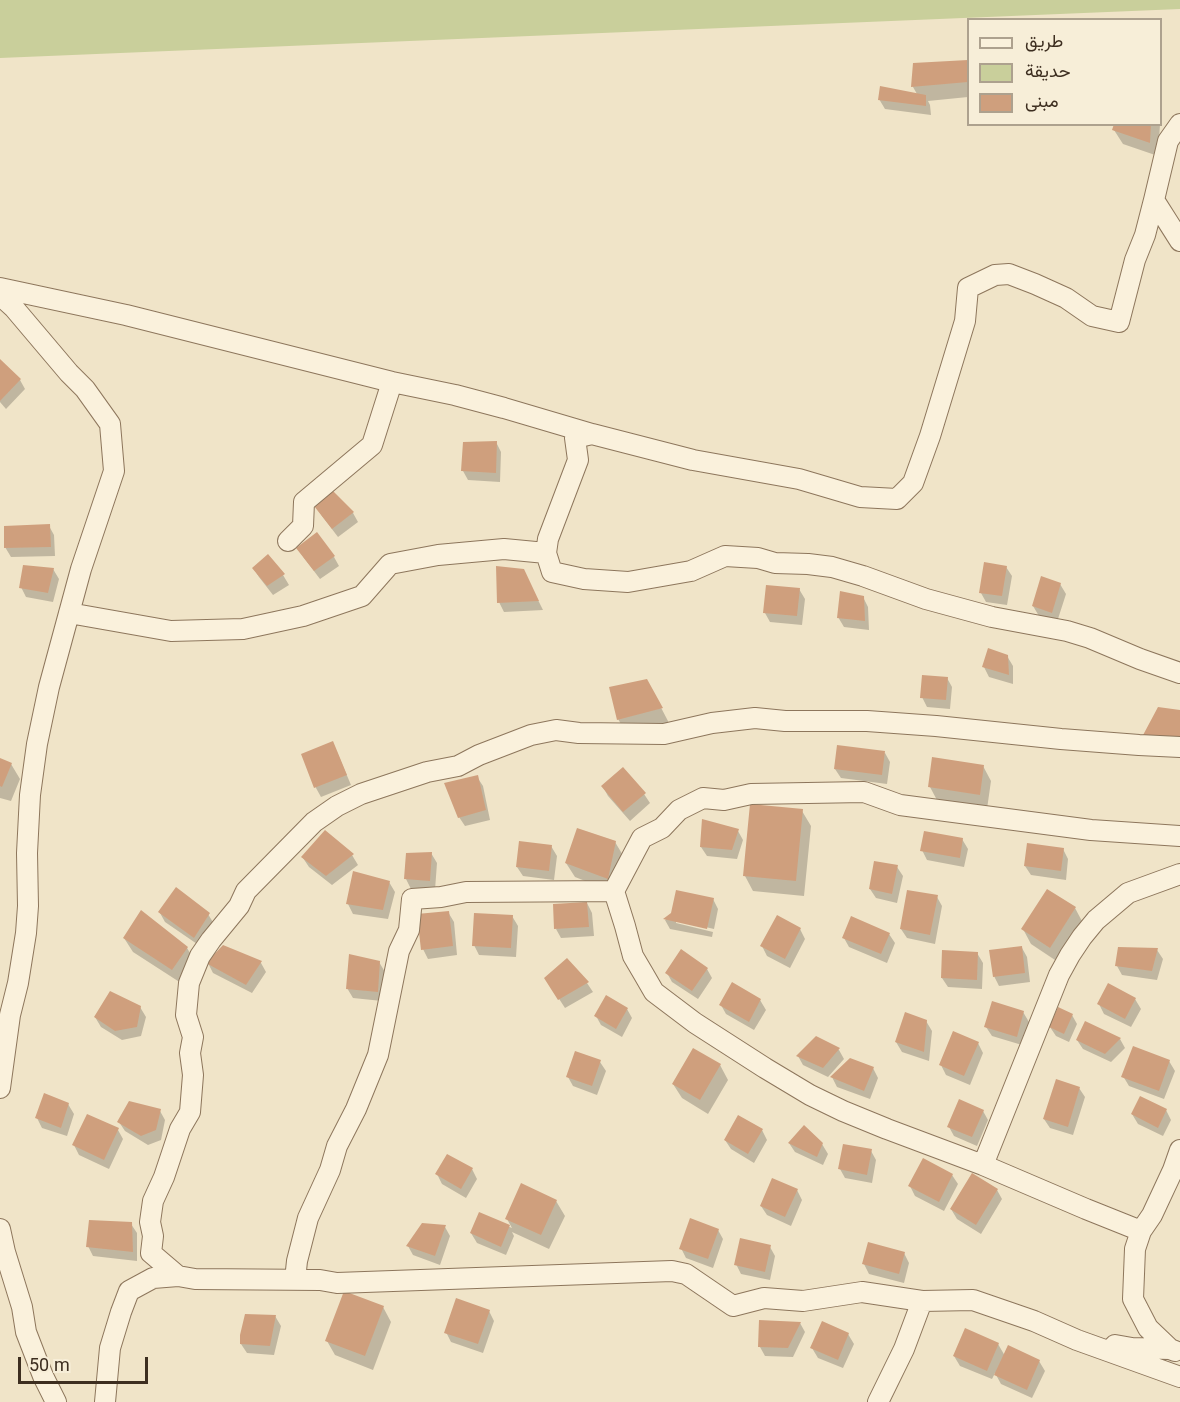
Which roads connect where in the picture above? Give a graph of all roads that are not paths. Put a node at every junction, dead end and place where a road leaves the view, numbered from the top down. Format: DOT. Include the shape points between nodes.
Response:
graph roads {
  1 [pos="1180,124"];
  2 [pos="1154,201"];
  3 [pos="1180,241"];
  4 [pos="0,288"];
  5 [pos="0,295"];
  6 [pos="392,382"];
  7 [pos="592,434"];
  8 [pos="288,541"];
  9 [pos="546,553"];
  10 [pos="69,614"];
  11 [pos="1180,673"];
  12 [pos="1180,747"];
  13 [pos="1180,836"];
  14 [pos="1180,874"];
  15 [pos="614,891"];
  16 [pos="0,1088"];
  17 [pos="1180,1150"];
  18 [pos="983,1165"];
  19 [pos="0,1229"];
  20 [pos="1141,1231"];
  21 [pos="178,1276"];
  22 [pos="295,1280"];
  23 [pos="922,1301"];
  24 [pos="1077,1340"];
  25 [pos="1175,1351"];
  26 [pos="1180,1377"];
  27 [pos="56,1402"];
  28 [pos="105,1402"];
  29 [pos="878,1402"];
  1 -- 2 [label="street" via="1168,141"];
  2 -- 3 [label="street"];
  2 -- 7 [label="street" via="1119,322 1092,316 1066,298 1009,274 994,275 968,288 964,321 930,436 913,483 897,499 860,497 799,479 693,460"];
  4 -- 6 [label="street" via="138,318"];
  5 -- 10 [label="street" via="85,389 110,424 114,471"];
  6 -- 7 [label="street" via="504,408"];
  6 -- 8 [label="street" via="372,445 304,502 303,526"];
  7 -- 9 [label="street" via="575,438 579,460"];
  9 -- 10 [label="street" via="504,549 390,564 362,596 303,616 243,629 171,631"];
  9 -- 11 [label="street" via="552,572 628,582 691,571 725,556 832,567 969,612 1075,633"];
  10 -- 16 [label="street" via="34,765 26,933"];
  12 -- 21 [label="street" via="867,721 785,722 755,718 664,734 556,730 531,735 458,766 407,778 337,806 314,822 246,891 200,956 189,983 186,1015 193,1037 190,1113 180,1129 153,1201 150,1222 151,1253"];
  13 -- 15 [label="street" via="1091,830 900,805 864,792 703,798 679,810 662,828 642,838"];
  14 -- 18 [label="street" via="1128,893 1082,937 1059,975"];
  15 -- 18 [label="street" via="633,956 654,992 695,1023 810,1095"];
  15 -- 22 [label="street" via="466,892 412,899 409,930 399,951 378,1055 308,1218"];
  17 -- 20 [label="street"];
  18 -- 20 [label="street"];
  19 -- 27 [label="street" via="26,1332"];
  20 -- 25 [label="street" via="1135,1249 1133,1299 1148,1328"];
  21 -- 22 [label="street"];
  21 -- 28 [label="street" via="153,1278 129,1291 110,1348"];
  22 -- 23 [label="street" via="337,1282 672,1271 686,1274 733,1306 764,1298 803,1301 862,1292"];
  23 -- 24 [label="street" via="973,1300"];
  23 -- 29 [label="street"];
  24 -- 25 [label="street"];
  24 -- 26 [label="street"];
}
